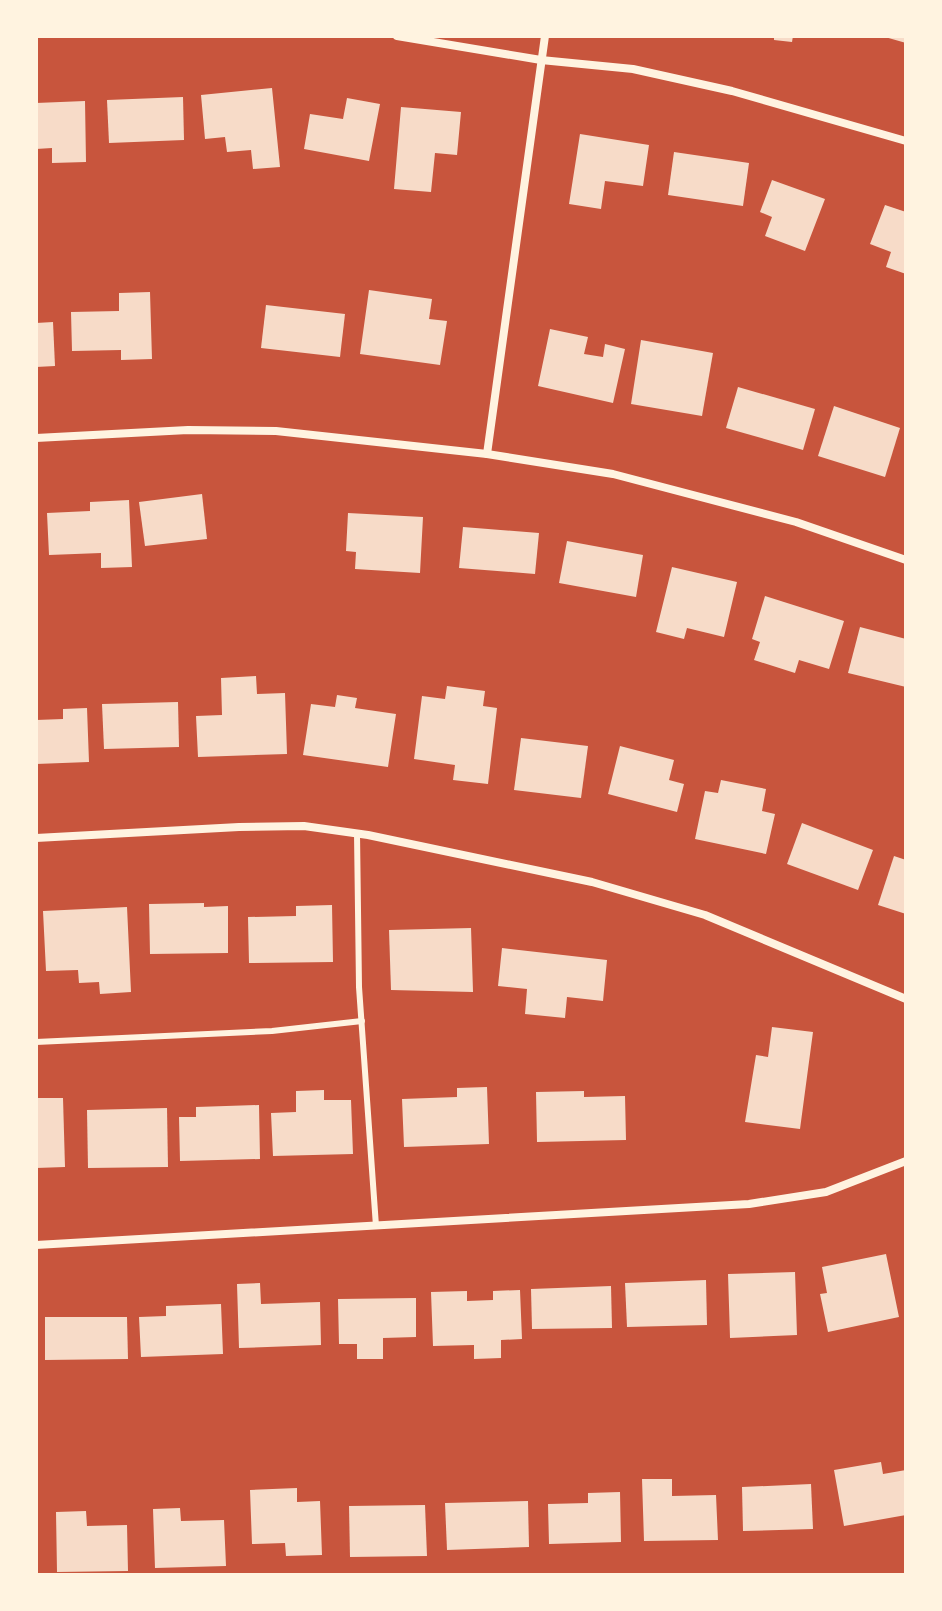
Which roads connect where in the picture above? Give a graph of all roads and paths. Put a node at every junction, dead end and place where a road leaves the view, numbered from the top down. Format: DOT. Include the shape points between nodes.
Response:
graph roads {
  1 [pos="397,36"];
  2 [pos="545,36"];
  3 [pos="541,60"];
  4 [pos="906,141"];
  5 [pos="36,438"];
  6 [pos="487,454"];
  7 [pos="906,560"];
  8 [pos="357,833"];
  9 [pos="36,838"];
  10 [pos="906,999"];
  11 [pos="362,1021"];
  12 [pos="36,1042"];
  13 [pos="906,1161"];
  14 [pos="376,1226"];
  15 [pos="36,1245"];
  1 -- 3 [label="street"];
  2 -- 3 [label="street"];
  3 -- 4 [label="street" via="633,69"];
  3 -- 6 [label="street"];
  5 -- 6 [label="street" via="276,431"];
  6 -- 7 [label="street" via="613,474 796,522"];
  8 -- 9 [label="street" via="304,826 239,827"];
  8 -- 10 [label="street" via="592,882 705,915"];
  8 -- 11 [label="lane"];
  11 -- 12 [label="lane" via="272,1031"];
  11 -- 14 [label="lane"];
  13 -- 14 [label="street" via="864,1180 786,1200"];
  14 -- 15 [label="street"];
}
